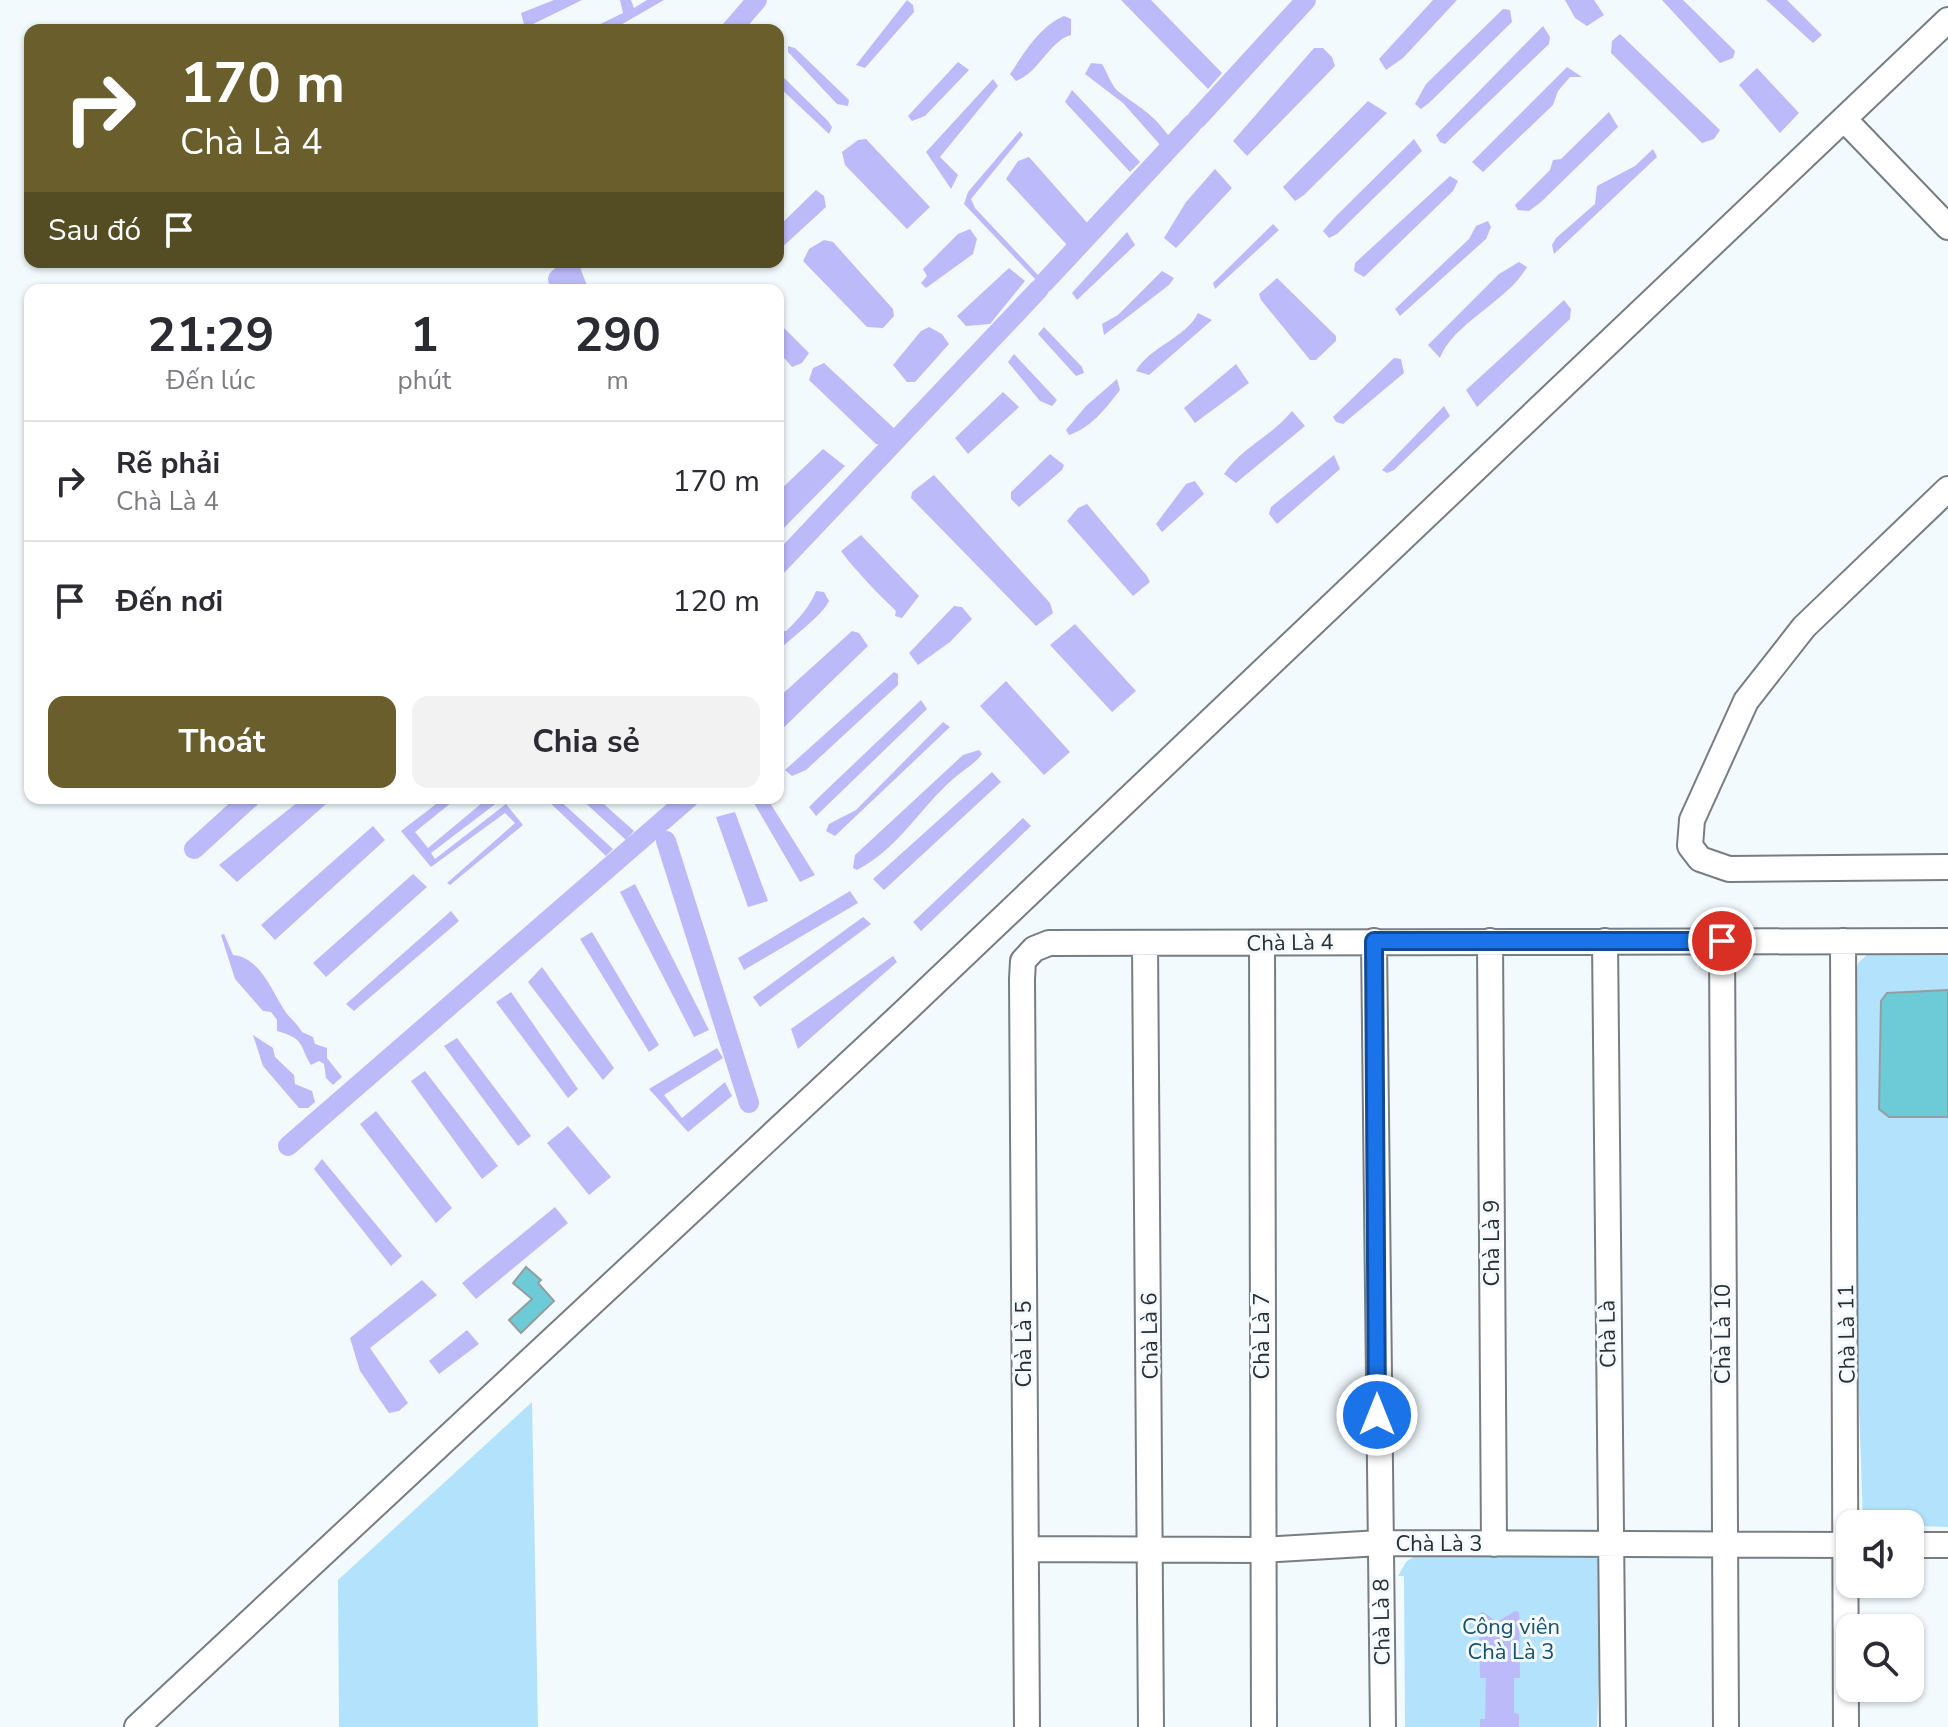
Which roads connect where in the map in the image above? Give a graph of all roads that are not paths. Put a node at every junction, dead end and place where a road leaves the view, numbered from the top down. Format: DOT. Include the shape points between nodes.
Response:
graph roads {
  1 [pos="1948,20"];
  2 [pos="1844,119"];
  3 [pos="1948,227"];
  4 [pos="1948,489"];
  5 [pos="1948,867"];
  6 [pos="1374,941"];
  7 [pos="1490,941"];
  8 [pos="1605,941"];
  9 [pos="1722,941"];
  10 [pos="1843,941"];
  11 [pos="1948,941"];
  12 [pos="1262,944"];
  13 [pos="1145,945"];
  14 [pos="1023,961"];
  15 [pos="1848,1510"];
  16 [pos="1380,1543"];
  17 [pos="1723,1543"];
  18 [pos="1494,1544"];
  19 [pos="1610,1544"];
  20 [pos="1836,1545"];
  21 [pos="1924,1545"];
  22 [pos="1948,1545"];
  23 [pos="1027,1549"];
  24 [pos="1152,1549"];
  25 [pos="1262,1550"];
  26 [pos="1847,1598"];
  27 [pos="137,1727"];
  28 [pos="1027,1727"];
  29 [pos="1151,1727"];
  30 [pos="1264,1727"];
  31 [pos="1383,1727"];
  32 [pos="1613,1727"];
  33 [pos="1726,1727"];
  34 [pos="1846,1727"];
  1 -- 2 [label="street"];
  2 -- 3 [label="street"];
  2 -- 27 [label="street" via="902,1014"];
  4 -- 5 [label="street" via="1804,627 1746,701 1692,820 1690,846 1700,859 1729,869"];
  6 -- 7 [label="street, Chà Là 4"];
  6 -- 12 [label="street, Chà Là 4"];
  6 -- 16 [label="street, Chà Là 8"];
  7 -- 8 [label="street, Chà Là 4"];
  7 -- 18 [label="street, Chà Là 9"];
  8 -- 9 [label="street, Chà Là 4"];
  8 -- 19 [label="street, Chà Là"];
  9 -- 10 [label="street, Chà Là 4"];
  9 -- 17 [label="street, Chà Là 10"];
  10 -- 11 [label="street, Chà Là 4"];
  10 -- 15 [label="street, Chà Là 11"];
  12 -- 13 [label="street, Chà Là 4"];
  12 -- 25 [label="street, Chà Là 7"];
  13 -- 14 [label="street, Chà Là 4" via="1049,943"];
  13 -- 24 [label="street, Chà Là 6"];
  14 -- 23 [label="street, Chà Là 5"];
  16 -- 18 [label="street, Chà Là 3"];
  16 -- 25 [label="street, Chà Là 3"];
  16 -- 31 [label="street, Chà Là 8"];
  17 -- 19 [label="street, Chà Là 3"];
  17 -- 20 [label="street, Chà Là 3"];
  17 -- 33 [label="street, Chà Là 10"];
  18 -- 19 [label="street, Chà Là 3"];
  19 -- 32 [label="street, Chà Là"];
  21 -- 22 [label="street"];
  23 -- 24 [label="street, Chà Là 3"];
  23 -- 28 [label="street, Chà Là 5"];
  24 -- 25 [label="street, Chà Là 3"];
  24 -- 29 [label="street, Chà Là 6"];
  25 -- 30 [label="street, Chà Là 7"];
  26 -- 34 [label="street, Chà Là 11"];
}
